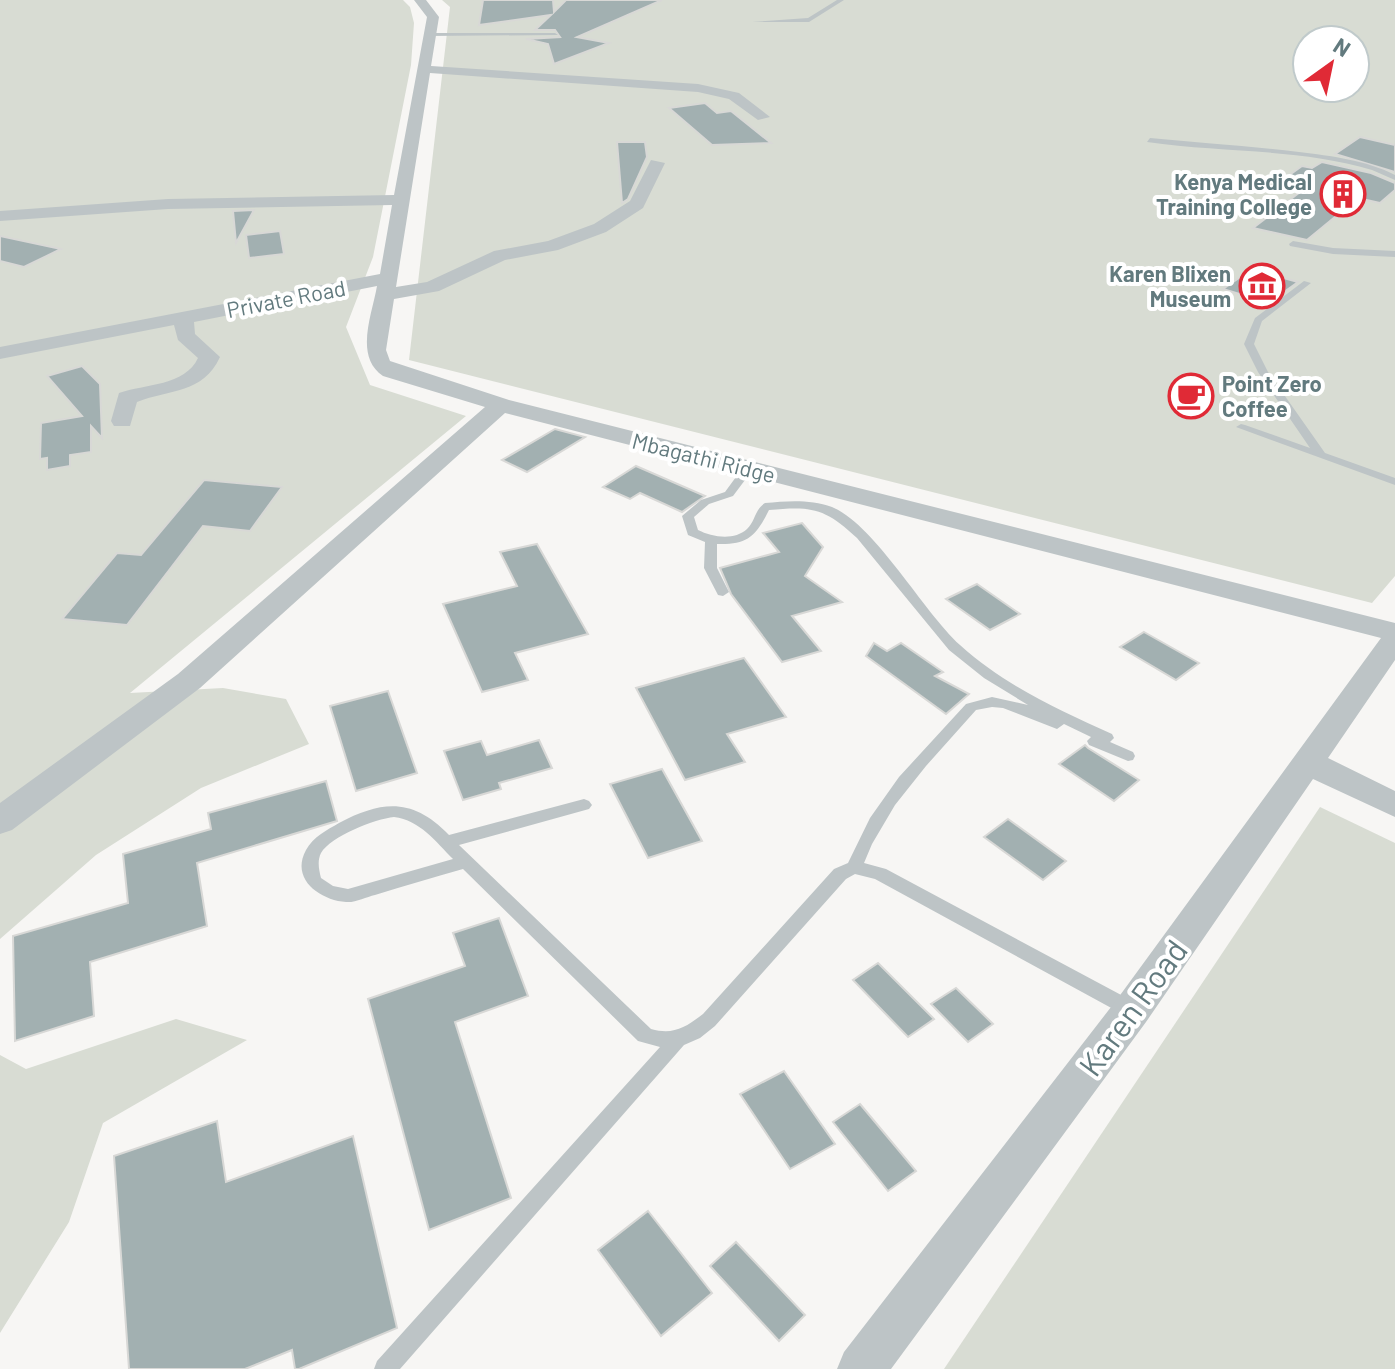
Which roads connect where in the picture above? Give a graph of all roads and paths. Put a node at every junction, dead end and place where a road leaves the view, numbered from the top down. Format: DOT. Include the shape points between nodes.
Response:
graph roads {
  1 [pos="420,0"];
  2 [pos="841,0"];
  3 [pos="755,22"];
  4 [pos="430,35"];
  5 [pos="555,35"];
  6 [pos="424,69"];
  7 [pos="763,117"];
  8 [pos="1150,140"];
  9 [pos="657,163"];
  10 [pos="1393,174"];
  11 [pos="404,200"];
  12 [pos="0,216"];
  13 [pos="1293,244"];
  14 [pos="1395,254"];
  15 [pos="1307,283"];
  16 [pos="387,286"];
  17 [pos="184,319"];
  18 [pos="0,353"];
  19 [pos="501,405"];
  20 [pos="122,421"];
  21 [pos="1241,427"];
  22 [pos="1321,456"];
  23 [pos="748,468"];
  24 [pos="1395,482"];
  25 [pos="711,541"];
  26 [pos="723,592"];
  27 [pos="1395,632"];
  28 [pos="1395,639"];
  29 [pos="1107,738"];
  30 [pos="1128,756"];
  31 [pos="1308,762"];
  32 [pos="584,805"];
  33 [pos="1395,805"];
  34 [pos="0,821"];
  35 [pos="446,842"];
  36 [pos="464,862"];
  37 [pos="854,867"];
  38 [pos="1132,1010"];
  39 [pos="677,1041"];
  40 [pos="385,1369"];
  41 [pos="861,1369"];
  1 -- 4 [label="street, Mbagathi Ridge" via="433,17"];
  2 -- 3 [label="lane" via="809,20"];
  4 -- 5 [label="lane"];
  4 -- 6 [label="street, Mbagathi Ridge"];
  6 -- 7 [label="street" via="698,88 734,96"];
  6 -- 11 [label="street, Mbagathi Ridge"];
  8 -- 10 [label="lane" via="1343,162"];
  9 -- 16 [label="street, Private Road" via="637,204 600,228 552,246 500,255 432,287"];
  11 -- 12 [label="street" via="168,204"];
  11 -- 16 [label="street, Mbagathi Ridge"];
  13 -- 14 [label="lane"];
  15 -- 22 [label="lane" via="1258,320 1249,344"];
  16 -- 17 [label="street, Private Road"];
  16 -- 19 [label="street, Mbagathi Ridge" via="376,350 380,364 405,378"];
  17 -- 18 [label="street, Private Road"];
  17 -- 20 [label="street, Private Road" via="185,336 209,357 207,363 186,383 127,398"];
  19 -- 23 [label="street, Mbagathi Ridge"];
  19 -- 34 [label="street" via="189,681"];
  21 -- 22 [label="lane"];
  22 -- 24 [label="lane"];
  23 -- 25 [label="lane" via="729,494 705,502 688,516 692,532"];
  23 -- 27 [label="street, Mbagathi Ridge"];
  25 -- 26 [label="lane" via="709,561"];
  25 -- 29 [label="lane" via="741,538 753,531 765,507 801,505 831,511 866,542 955,648 1019,694"];
  28 -- 31 [label="street, Karen Road"];
  30 -- 37 [label="lane" via="1018,707 978,702 896,791 871,826"];
  31 -- 33 [label="street"];
  31 -- 38 [label="street, Karen Road"];
  32 -- 35 [label="lane"];
  35 -- 36 [label="lane"];
  35 -- 36 [label="lane" via="415,815 373,815 321,842 312,854 314,882 348,896"];
  36 -- 39 [label="lane" via="645,1035"];
  37 -- 38 [label="lane" via="880,874"];
  37 -- 39 [label="lane" via="840,874 709,1020 689,1038"];
  38 -- 41 [label="street, Karen Road"];
  39 -- 40 [label="lane"];
}
